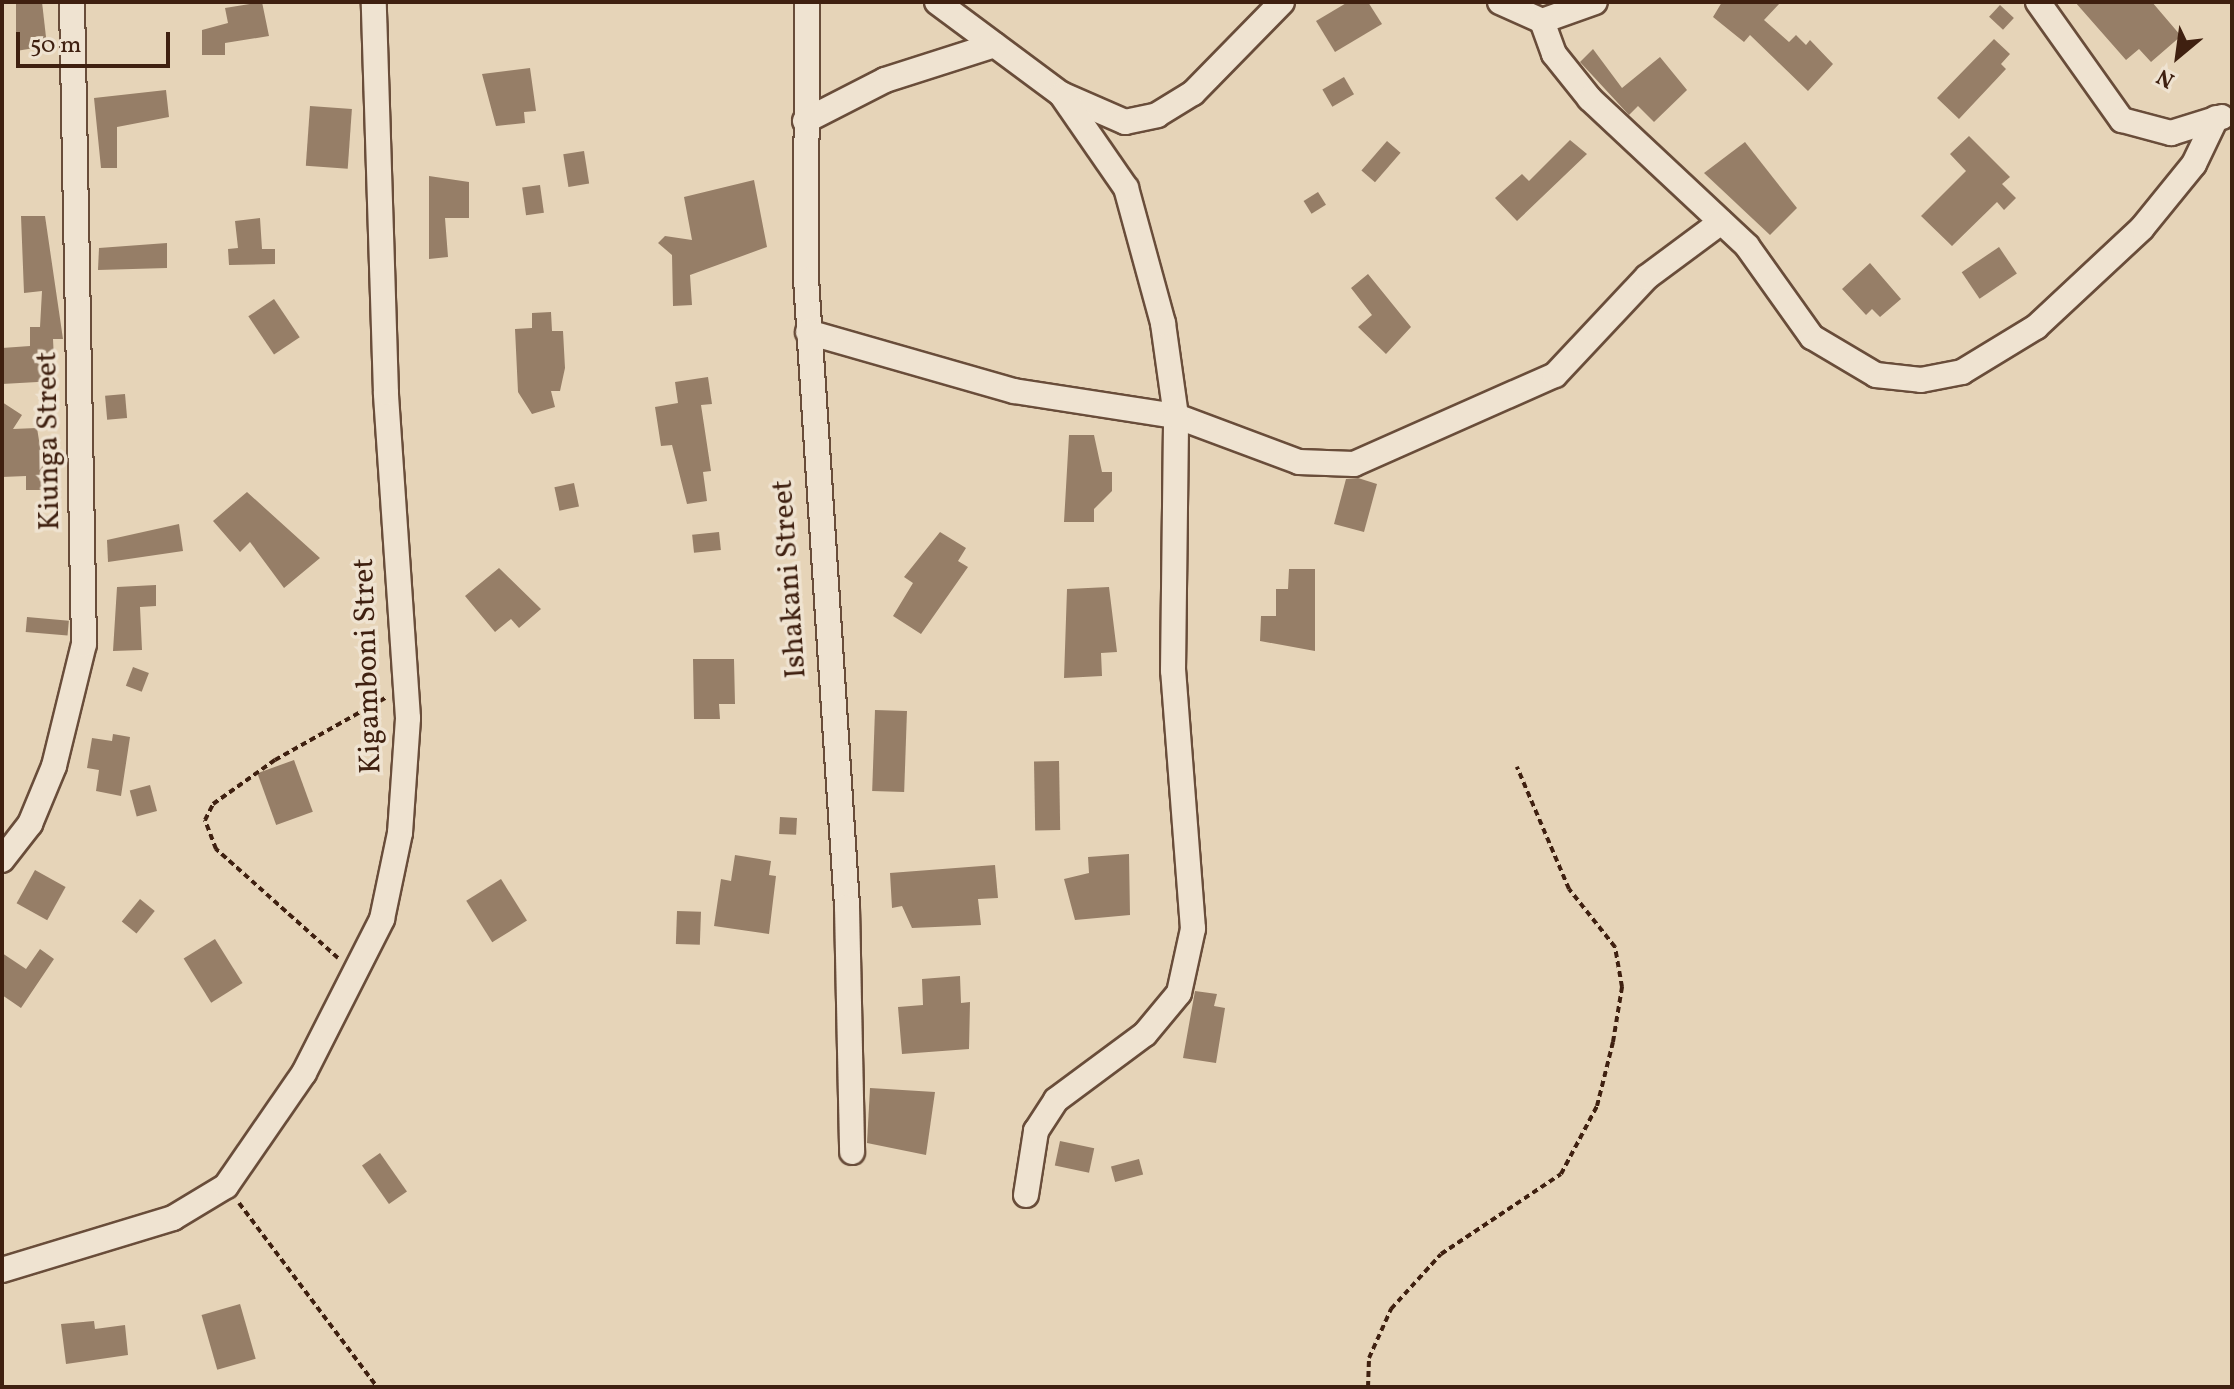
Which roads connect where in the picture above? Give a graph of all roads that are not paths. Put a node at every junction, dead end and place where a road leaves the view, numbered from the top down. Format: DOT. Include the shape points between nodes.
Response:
graph roads {
  1 [pos="72,2"];
  2 [pos="374,2"];
  3 [pos="807,2"];
  4 [pos="937,2"];
  5 [pos="1282,2"];
  6 [pos="1500,2"];
  7 [pos="1595,2"];
  8 [pos="2038,2"];
  9 [pos="1542,21"];
  10 [pos="995,45"];
  11 [pos="1061,94"];
  12 [pos="2224,116"];
  13 [pos="805,121"];
  14 [pos="1721,222"];
  15 [pos="808,332"];
  16 [pos="1176,416"];
  17 [pos="2,860"];
  18 [pos="852,1152"];
  19 [pos="1026,1195"];
  20 [pos="2,1270"];
  1 -- 17 [label="street, Kiunga Street" via="84,644 54,766 30,824"];
  2 -- 20 [label="street, Kigamboni Stret" via="387,407 406,688 405,785 391,887 356,978 262,1143 226,1186 173,1218"];
  3 -- 13 [label="street, Ishakani Street"];
  4 -- 10 [label="street"];
  5 -- 11 [label="street" via="1193,93 1157,115 1125,122"];
  6 -- 9 [label="street"];
  7 -- 9 [label="street"];
  8 -- 12 [label="street" via="2122,120 2171,133"];
  9 -- 14 [label="street" via="1554,54 1590,99"];
  10 -- 11 [label="street"];
  10 -- 13 [label="street" via="885,80"];
  11 -- 16 [label="street" via="1126,188 1138,219"];
  12 -- 14 [label="street" via="2194,164 2142,228 2036,327 1962,372 1921,380 1876,375 1840,356 1812,337"];
  13 -- 15 [label="street, Ishakani Street"];
  14 -- 16 [label="street" via="1647,277 1555,375 1354,464 1256,451"];
  15 -- 16 [label="street" via="1014,391"];
  15 -- 18 [label="street, Ishakani Street" via="847,907"];
  16 -- 19 [label="street" via="1173,671 1191,879 1189,970 1145,1034 1056,1100 1036,1131"];
}
